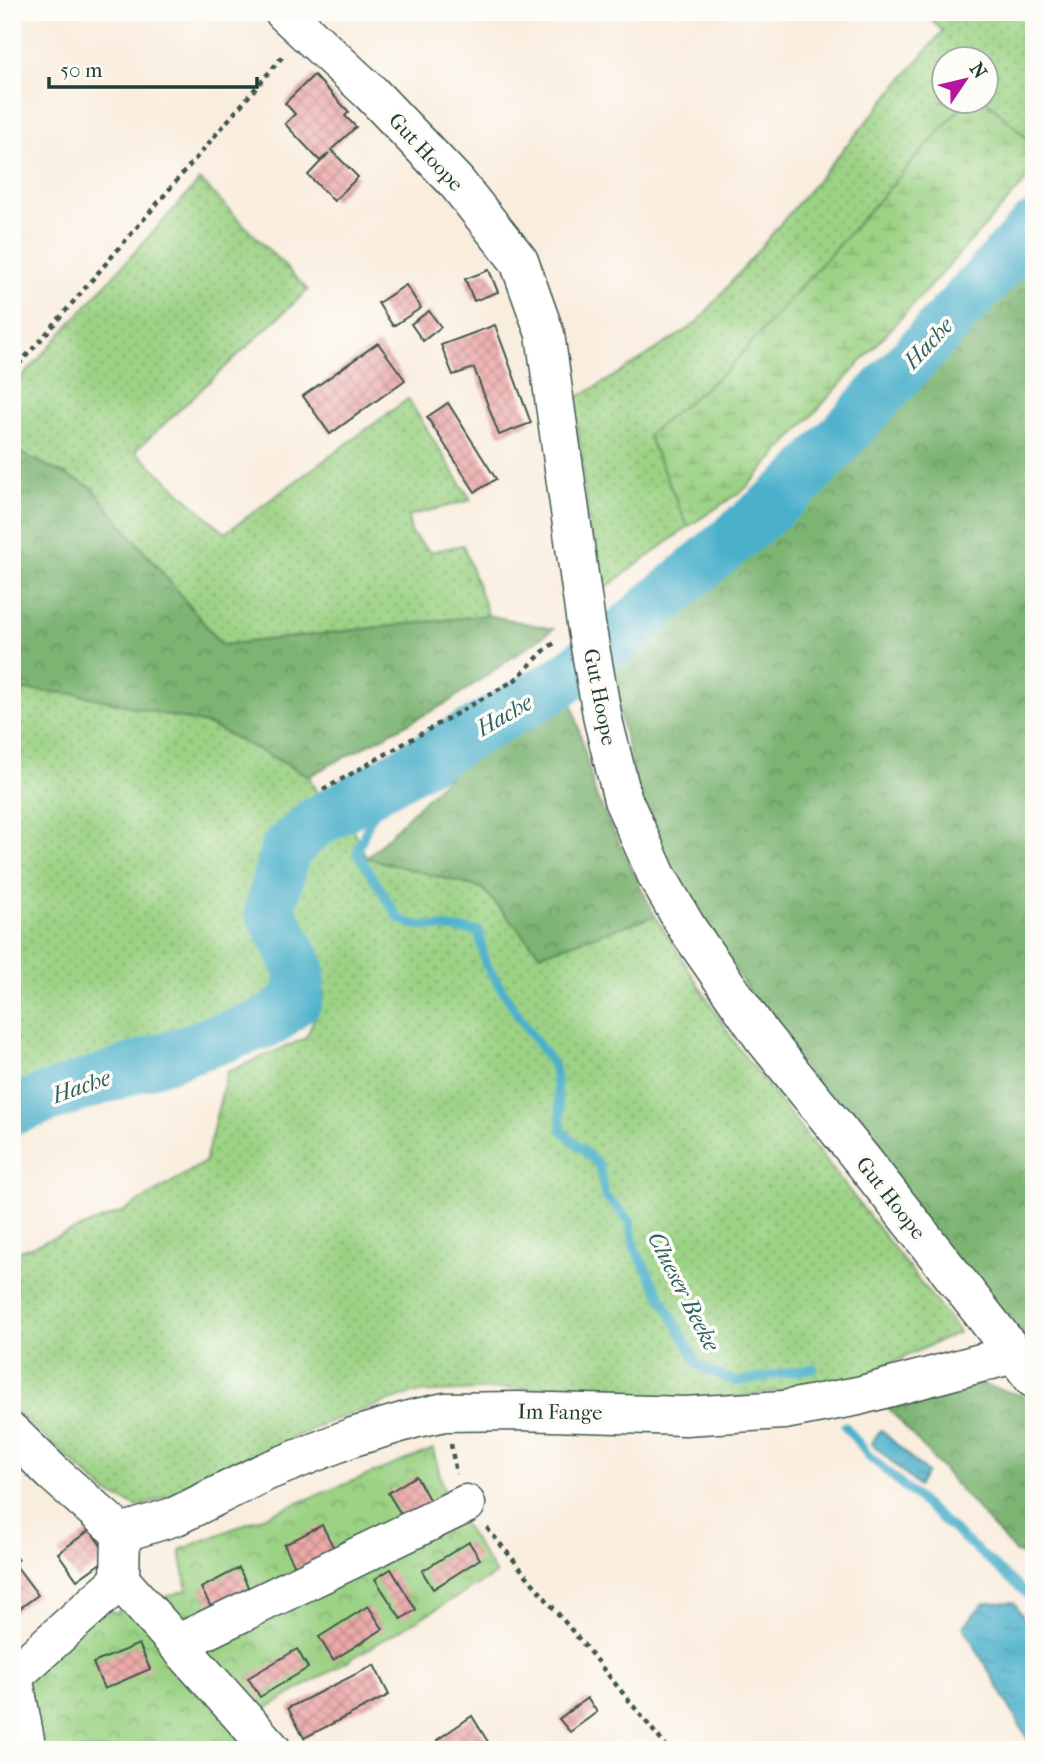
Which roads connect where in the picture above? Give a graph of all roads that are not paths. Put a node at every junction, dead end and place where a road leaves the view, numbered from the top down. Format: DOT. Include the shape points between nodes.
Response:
graph roads {
  1 [pos="294,22"];
  2 [pos="1024,1367"];
  3 [pos="12,1433"];
  4 [pos="466,1504"];
  5 [pos="121,1532"];
  6 [pos="120,1580"];
  7 [pos="177,1644"];
  8 [pos="13,1676"];
  9 [pos="27,1750"];
  10 [pos="272,1750"];
  1 -- 2 [label="street, Gut Hoope" via="371,93 456,182 519,261 545,334 603,720 623,800 657,876 762,1036"];
  2 -- 5 [label="street, Im Fange" via="784,1410 685,1416 445,1412 353,1437 265,1472 176,1516"];
  3 -- 5 [label="street"];
  4 -- 7 [label="street"];
  5 -- 6 [label="street"];
  6 -- 7 [label="street"];
  6 -- 8 [label="street"];
  7 -- 10 [label="street"];
  8 -- 9 [label="street"];
}
